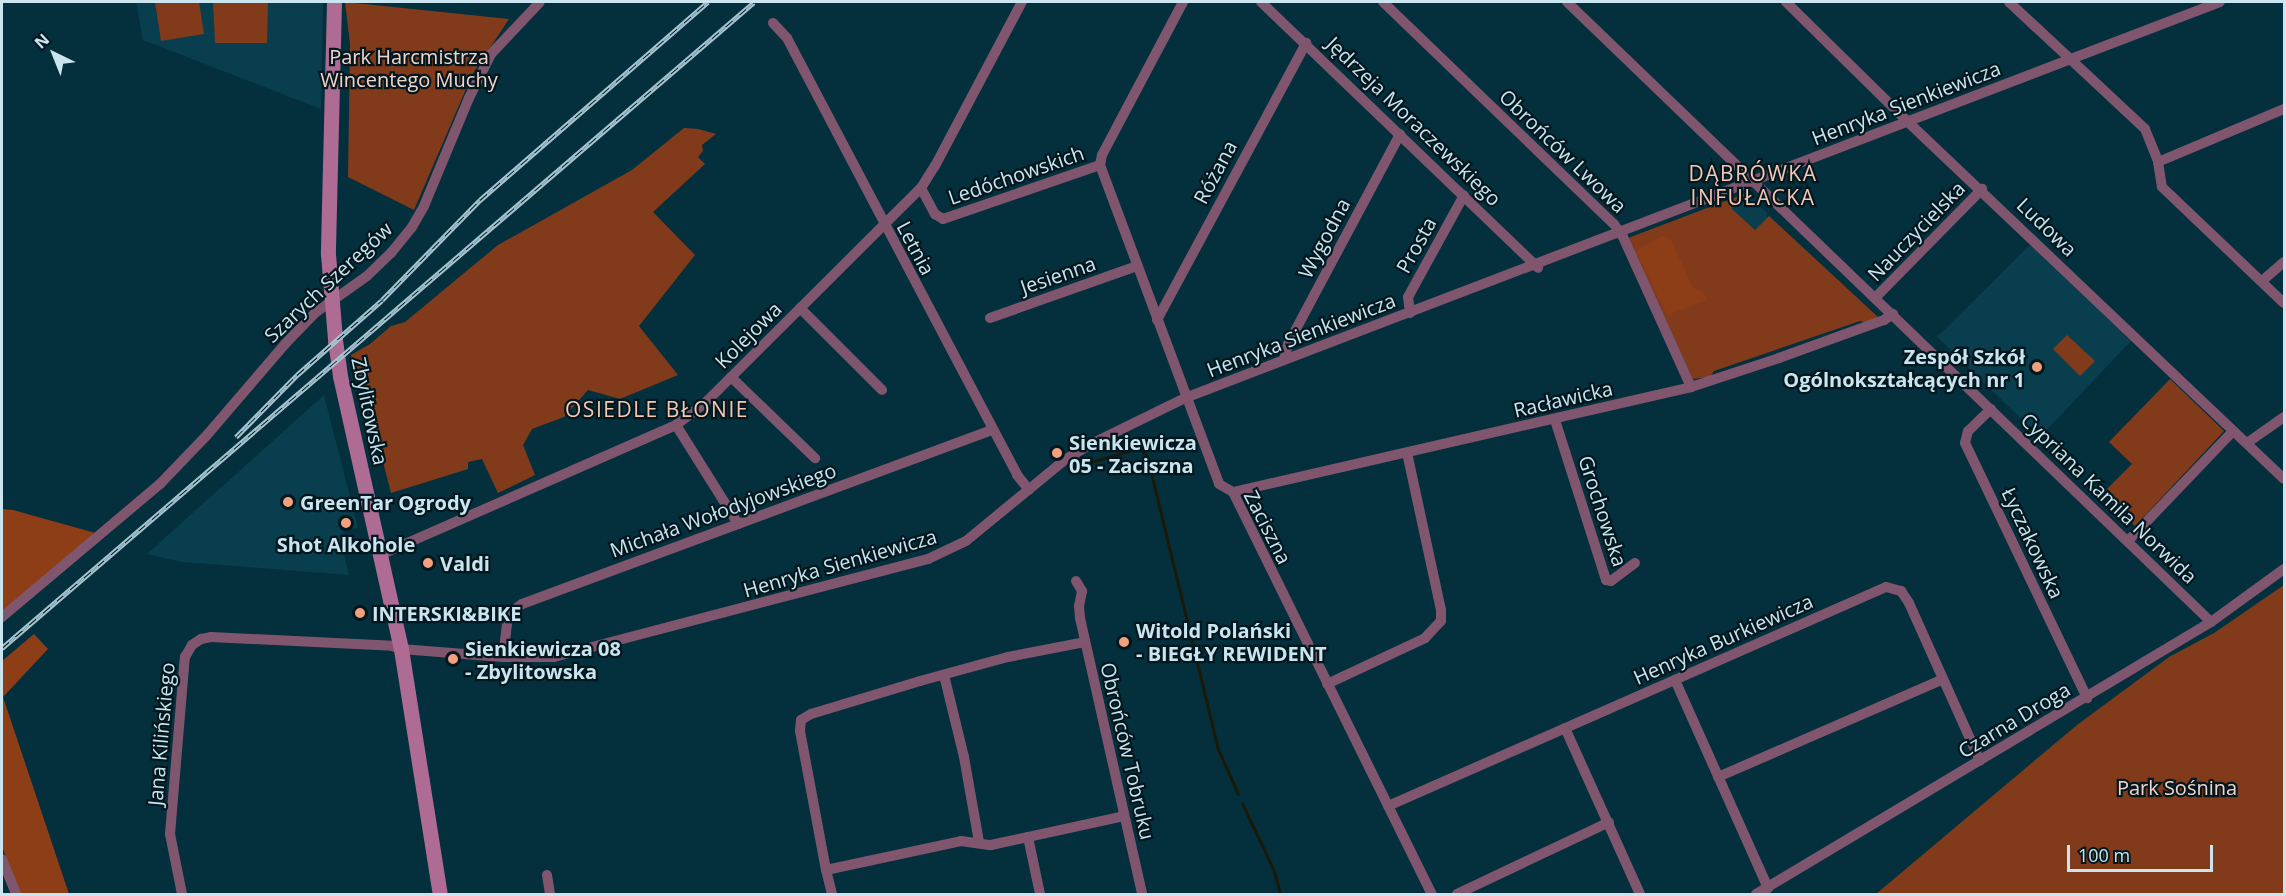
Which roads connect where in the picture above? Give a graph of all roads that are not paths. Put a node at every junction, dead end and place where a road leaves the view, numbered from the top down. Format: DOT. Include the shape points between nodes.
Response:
graph roads {
  1 [pos="334,2"];
  2 [pos="540,2"];
  3 [pos="1022,2"];
  4 [pos="1183,2"];
  5 [pos="1262,2"];
  6 [pos="1383,2"];
  7 [pos="1567,2"];
  8 [pos="1786,2"];
  9 [pos="2009,2"];
  10 [pos="2220,2"];
  11 [pos="773,23"];
  12 [pos="1306,43"];
  13 [pos="2070,59"];
  14 [pos="2284,108"];
  15 [pos="1908,122"];
  16 [pos="1400,134"];
  17 [pos="2158,162"];
  18 [pos="1100,165"];
  19 [pos="1753,181"];
  20 [pos="921,188"];
  21 [pos="1982,189"];
  22 [pos="1464,195"];
  23 [pos="883,225"];
  24 [pos="1619,232"];
  25 [pos="2284,262"];
  26 [pos="1137,266"];
  27 [pos="1537,267"];
  28 [pos="2262,281"];
  29 [pos="1875,298"];
  30 [pos="2284,303"];
  31 [pos="800,308"];
  32 [pos="1410,314"];
  33 [pos="1893,314"];
  34 [pos="990,318"];
  35 [pos="1157,320"];
  36 [pos="1284,360"];
  37 [pos="731,377"];
  38 [pos="1691,387"];
  39 [pos="882,390"];
  40 [pos="1185,398"];
  41 [pos="1991,409"];
  42 [pos="2284,417"];
  43 [pos="1554,420"];
  44 [pos="676,424"];
  45 [pos="992,430"];
  46 [pos="2233,431"];
  47 [pos="2247,443"];
  48 [pos="1407,453"];
  49 [pos="815,458"];
  50 [pos="2284,479"];
  51 [pos="1029,490"];
  52 [pos="1233,492"];
  53 [pos="738,524"];
  54 [pos="2128,541"];
  55 [pos="380,555"];
  56 [pos="1635,563"];
  57 [pos="2284,569"];
  58 [pos="1076,581"];
  59 [pos="2,617"];
  60 [pos="2211,622"];
  61 [pos="1085,642"];
  62 [pos="400,649"];
  63 [pos="503,657"];
  64 [pos="944,675"];
  65 [pos="1943,679"];
  66 [pos="1675,680"];
  67 [pos="1327,684"];
  68 [pos="2087,698"];
  69 [pos="1565,728"];
  70 [pos="1980,761"];
  71 [pos="1718,777"];
  72 [pos="1388,806"];
  73 [pos="1124,816"];
  74 [pos="1609,822"];
  75 [pos="1028,837"];
  76 [pos="979,842"];
  77 [pos="2,859"];
  78 [pos="826,870"];
  79 [pos="547,875"];
  80 [pos="1768,888"];
  81 [pos="16,894"];
  82 [pos="182,894"];
  83 [pos="440,894"];
  84 [pos="550,894"];
  85 [pos="832,894"];
  86 [pos="1040,894"];
  87 [pos="1142,894"];
  88 [pos="1432,894"];
  89 [pos="1457,894"];
  90 [pos="1640,894"];
  91 [pos="1756,894"];
  1 -- 55 [label="street, Zbylitowska" via="328,254 331,299 339,367"];
  2 -- 59 [label="street, Szarych Szeregów" via="491,54 468,98 424,206 391,253 367,276 315,313 160,484"];
  3 -- 20 [label="street, Kolejowa"];
  4 -- 18 [label="street, Ledóchowskich" via="1101,154"];
  5 -- 12 [label="street, Jędrzeja Moraczewskiego"];
  6 -- 24 [label="street, Obrońców Lwowa"];
  7 -- 19 [label="street, Cypriana Kamila Norwida"];
  8 -- 15 [label="street, Ludowa"];
  9 -- 13 [label="street"];
  10 -- 13 [label="street, Henryka Sienkiewicza"];
  11 -- 23 [label="street, Letnia" via="787,38"];
  12 -- 16 [label="street, Jędrzeja Moraczewskiego"];
  12 -- 35 [label="street, Różana"];
  13 -- 15 [label="street, Henryka Sienkiewicza"];
  13 -- 17 [label="street" via="2145,129"];
  14 -- 17 [label="street"];
  15 -- 19 [label="street, Henryka Sienkiewicza"];
  15 -- 21 [label="street, Ludowa"];
  16 -- 22 [label="street, Jędrzeja Moraczewskiego"];
  16 -- 36 [label="street, Wygodna" via="1288,344"];
  17 -- 28 [label="street" via="2162,187"];
  18 -- 20 [label="street, Ledóchowskich" via="943,219 935,214"];
  18 -- 26 [label="street, Zaciszna"];
  19 -- 24 [label="street, Henryka Sienkiewicza"];
  19 -- 29 [label="street, Cypriana Kamila Norwida"];
  20 -- 23 [label="street, Kolejowa"];
  21 -- 29 [label="street, Nauczycielska"];
  21 -- 46 [label="street, Ludowa"];
  22 -- 27 [label="street, Jędrzeja Moraczewskiego"];
  22 -- 32 [label="street, Prosta" via="1408,297"];
  23 -- 31 [label="street, Kolejowa"];
  23 -- 45 [label="street, Letnia"];
  24 -- 27 [label="street, Henryka Sienkiewicza"];
  24 -- 38 [label="street, Obrońców Lwowa"];
  25 -- 28 [label="street"];
  26 -- 34 [label="street, Jesienna"];
  26 -- 35 [label="street, Zaciszna"];
  27 -- 32 [label="street, Henryka Sienkiewicza"];
  28 -- 30 [label="street"];
  29 -- 33 [label="street, Cypriana Kamila Norwida"];
  31 -- 37 [label="street, Kolejowa"];
  31 -- 39 [label="street"];
  32 -- 36 [label="street, Henryka Sienkiewicza"];
  33 -- 38 [label="street, Racławicka" via="1800,351"];
  33 -- 41 [label="street, Cypriana Kamila Norwida"];
  35 -- 40 [label="street, Zaciszna"];
  36 -- 40 [label="street, Henryka Sienkiewicza"];
  37 -- 44 [label="street, Kolejowa" via="703,405"];
  37 -- 49 [label="street"];
  38 -- 43 [label="street, Racławicka"];
  40 -- 51 [label="street, Henryka Sienkiewicza" via="1089,445"];
  40 -- 52 [label="street, Zaciszna" via="1219,484"];
  41 -- 54 [label="street, Cypriana Kamila Norwida"];
  41 -- 68 [label="street, Łyczakowska" via="1968,431 1965,443"];
  42 -- 47 [label="street"];
  43 -- 48 [label="street, Racławicka"];
  43 -- 56 [label="street, Grochowska" via="1606,580 1611,581"];
  44 -- 53 [label="street"];
  44 -- 55 [label="street, Kolejowa"];
  45 -- 51 [label="street, Letnia"];
  45 -- 53 [label="street, Michała Wołodyjowskiego"];
  46 -- 47 [label="street, Ludowa"];
  46 -- 54 [label="street"];
  47 -- 50 [label="street, Ludowa"];
  48 -- 52 [label="street, Racławicka"];
  48 -- 67 [label="street" via="1442,610 1441,621 1425,638"];
  51 -- 63 [label="street, Henryka Sienkiewicza" via="966,541 928,560 554,657"];
  52 -- 67 [label="street, Zaciszna"];
  53 -- 63 [label="street, Michała Wołodyjowskiego" via="522,604 507,623"];
  54 -- 60 [label="street, Cypriana Kamila Norwida"];
  55 -- 62 [label="street, Zbylitowska"];
  57 -- 60 [label="street, Czarna Droga"];
  58 -- 61 [label="street, Obrońców Tobruku" via="1083,591 1078,606"];
  60 -- 68 [label="street, Czarna Droga"];
  61 -- 64 [label="street"];
  61 -- 73 [label="street, Obrońców Tobruku"];
  62 -- 63 [label="street, Henryka Sienkiewicza"];
  62 -- 82 [label="street, Jana Kilińskiego" via="211,637 192,645 185,657 170,834"];
  62 -- 83 [label="street, Zbylitowska"];
  64 -- 76 [label="street"];
  64 -- 78 [label="street" via="801,720"];
  65 -- 66 [label="street, Henryka Burkiewicza" via="1910,603 1900,591 1886,587"];
  65 -- 70 [label="street, Henryka Burkiewicza"];
  65 -- 71 [label="street"];
  66 -- 69 [label="street, Henryka Burkiewicza"];
  66 -- 71 [label="street"];
  67 -- 72 [label="street, Zaciszna"];
  68 -- 70 [label="street, Czarna Droga"];
  69 -- 72 [label="street, Henryka Burkiewicza"];
  69 -- 74 [label="street"];
  70 -- 80 [label="street, Czarna Droga"];
  71 -- 80 [label="street"];
  72 -- 88 [label="street, Zaciszna"];
  73 -- 75 [label="street"];
  73 -- 87 [label="street, Obrońców Tobruku"];
  74 -- 89 [label="street"];
  74 -- 90 [label="street"];
  75 -- 76 [label="street" via="991,846"];
  75 -- 86 [label="street"];
  76 -- 78 [label="street" via="961,841"];
  77 -- 81 [label="street"];
  78 -- 85 [label="street"];
  79 -- 84 [label="street"];
  80 -- 91 [label="street, Czarna Droga"];
}
